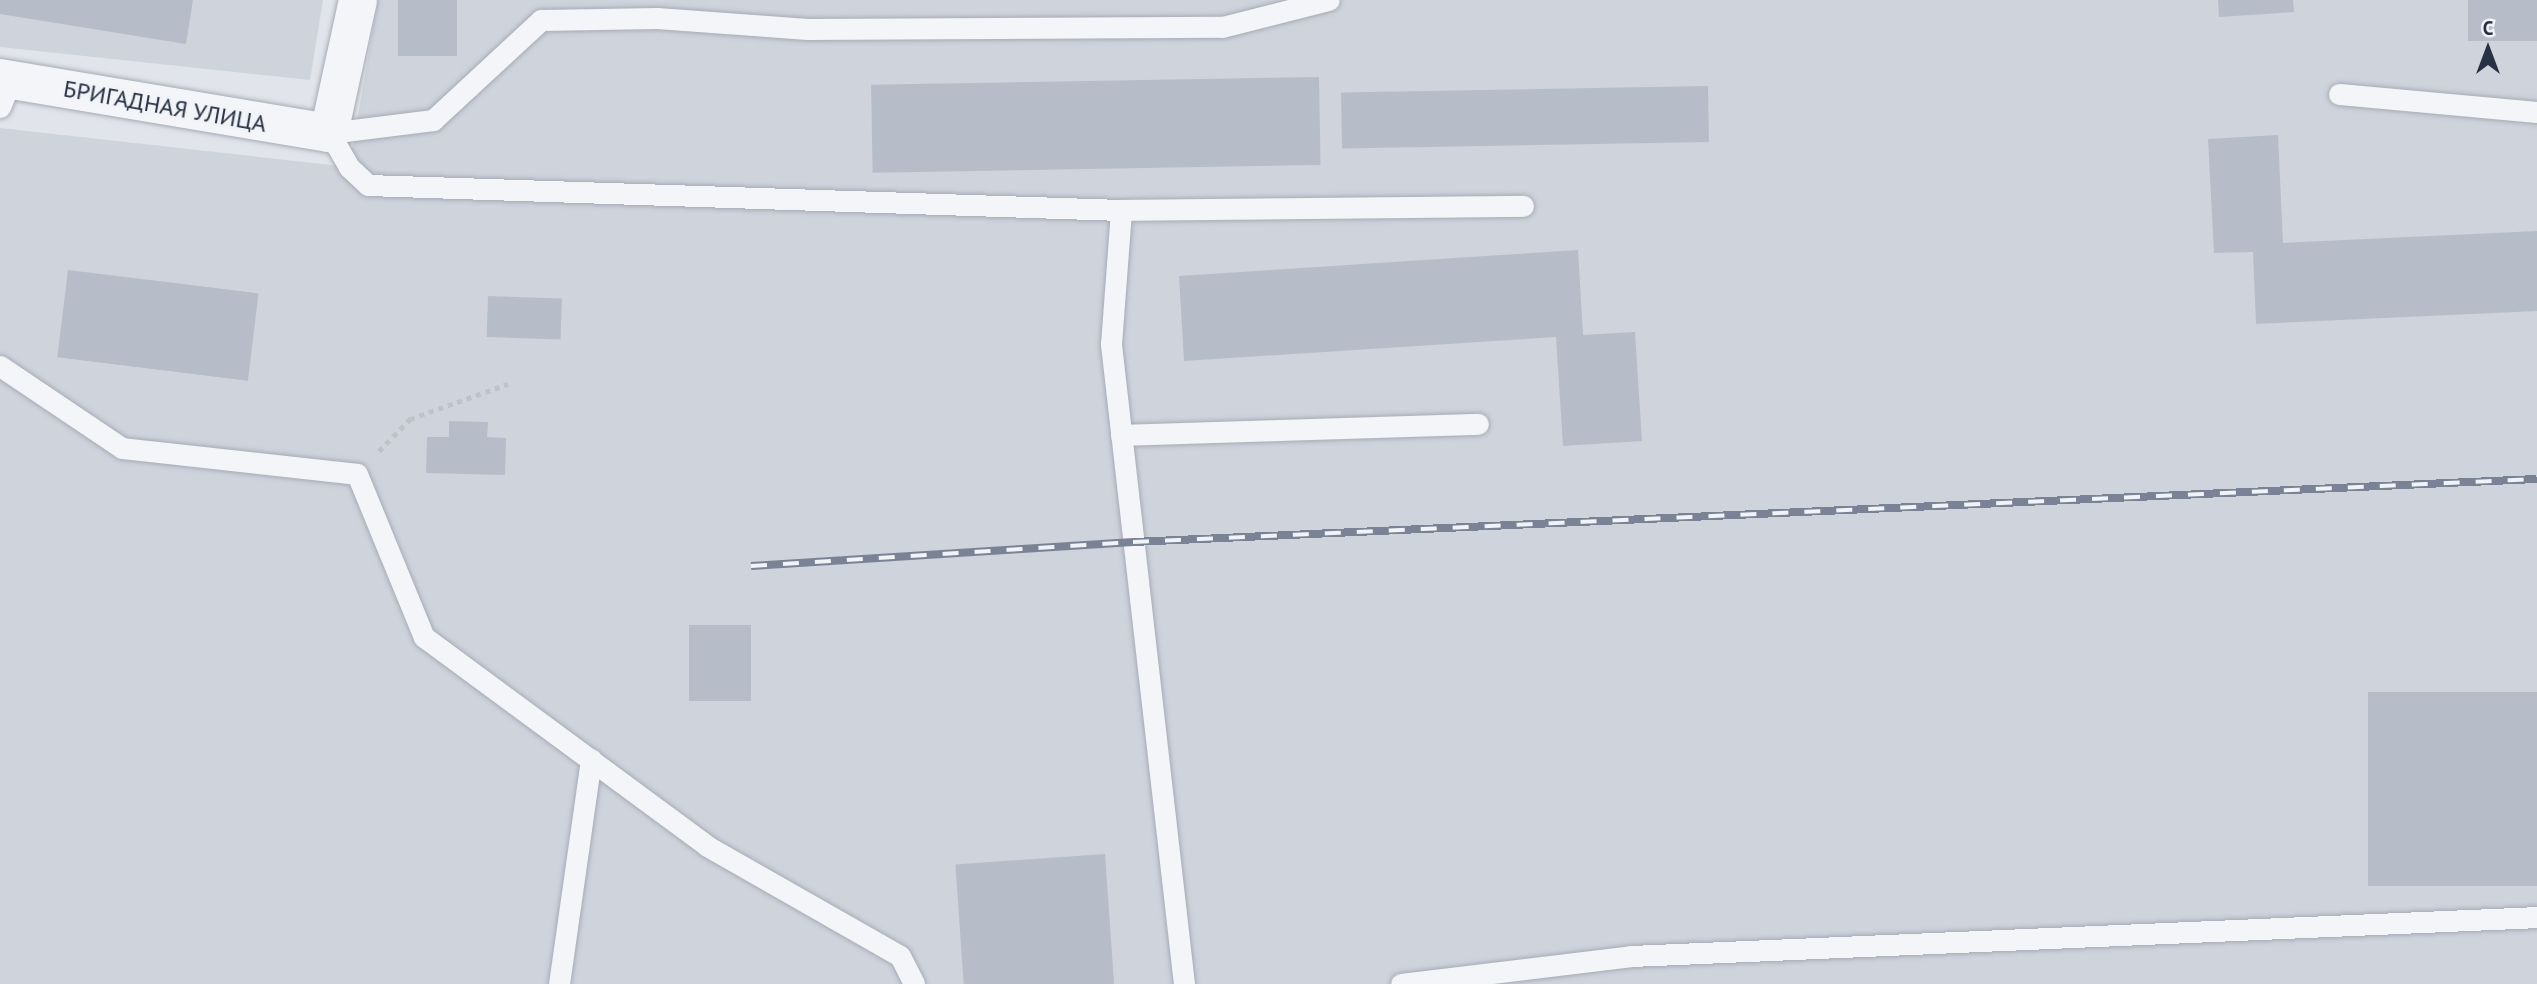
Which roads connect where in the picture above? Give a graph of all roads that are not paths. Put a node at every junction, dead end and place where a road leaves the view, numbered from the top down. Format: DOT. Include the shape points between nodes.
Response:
graph roads {
  1 [pos="358,0"];
  2 [pos="1329,0"];
  3 [pos="4,88"];
  4 [pos="2339,94"];
  5 [pos="2537,112"];
  6 [pos="329,133"];
  7 [pos="1523,206"];
  8 [pos="1121,210"];
  9 [pos="0,366"];
  10 [pos="1478,424"];
  11 [pos="1121,435"];
  12 [pos="591,759"];
  13 [pos="2537,917"];
  14 [pos="559,984"];
  15 [pos="914,984"];
  16 [pos="1184,984"];
  17 [pos="1401,984"];
  1 -- 6 [label="street"];
  2 -- 6 [label="lane" via="1222,27 808,29 657,18 541,20 433,120"];
  3 -- 6 [label="street, БРИГАДНАЯ УЛИЦА"];
  4 -- 5 [label="lane"];
  6 -- 8 [label="lane" via="349,167 368,185"];
  7 -- 8 [label="lane"];
  8 -- 11 [label="lane" via="1111,344"];
  9 -- 12 [label="lane" via="122,448 357,474 424,637"];
  10 -- 11 [label="lane"];
  11 -- 16 [label="lane"];
  12 -- 14 [label="lane"];
  12 -- 15 [label="lane" via="707,846 900,956"];
  13 -- 17 [label="lane" via="1631,956"];
}
